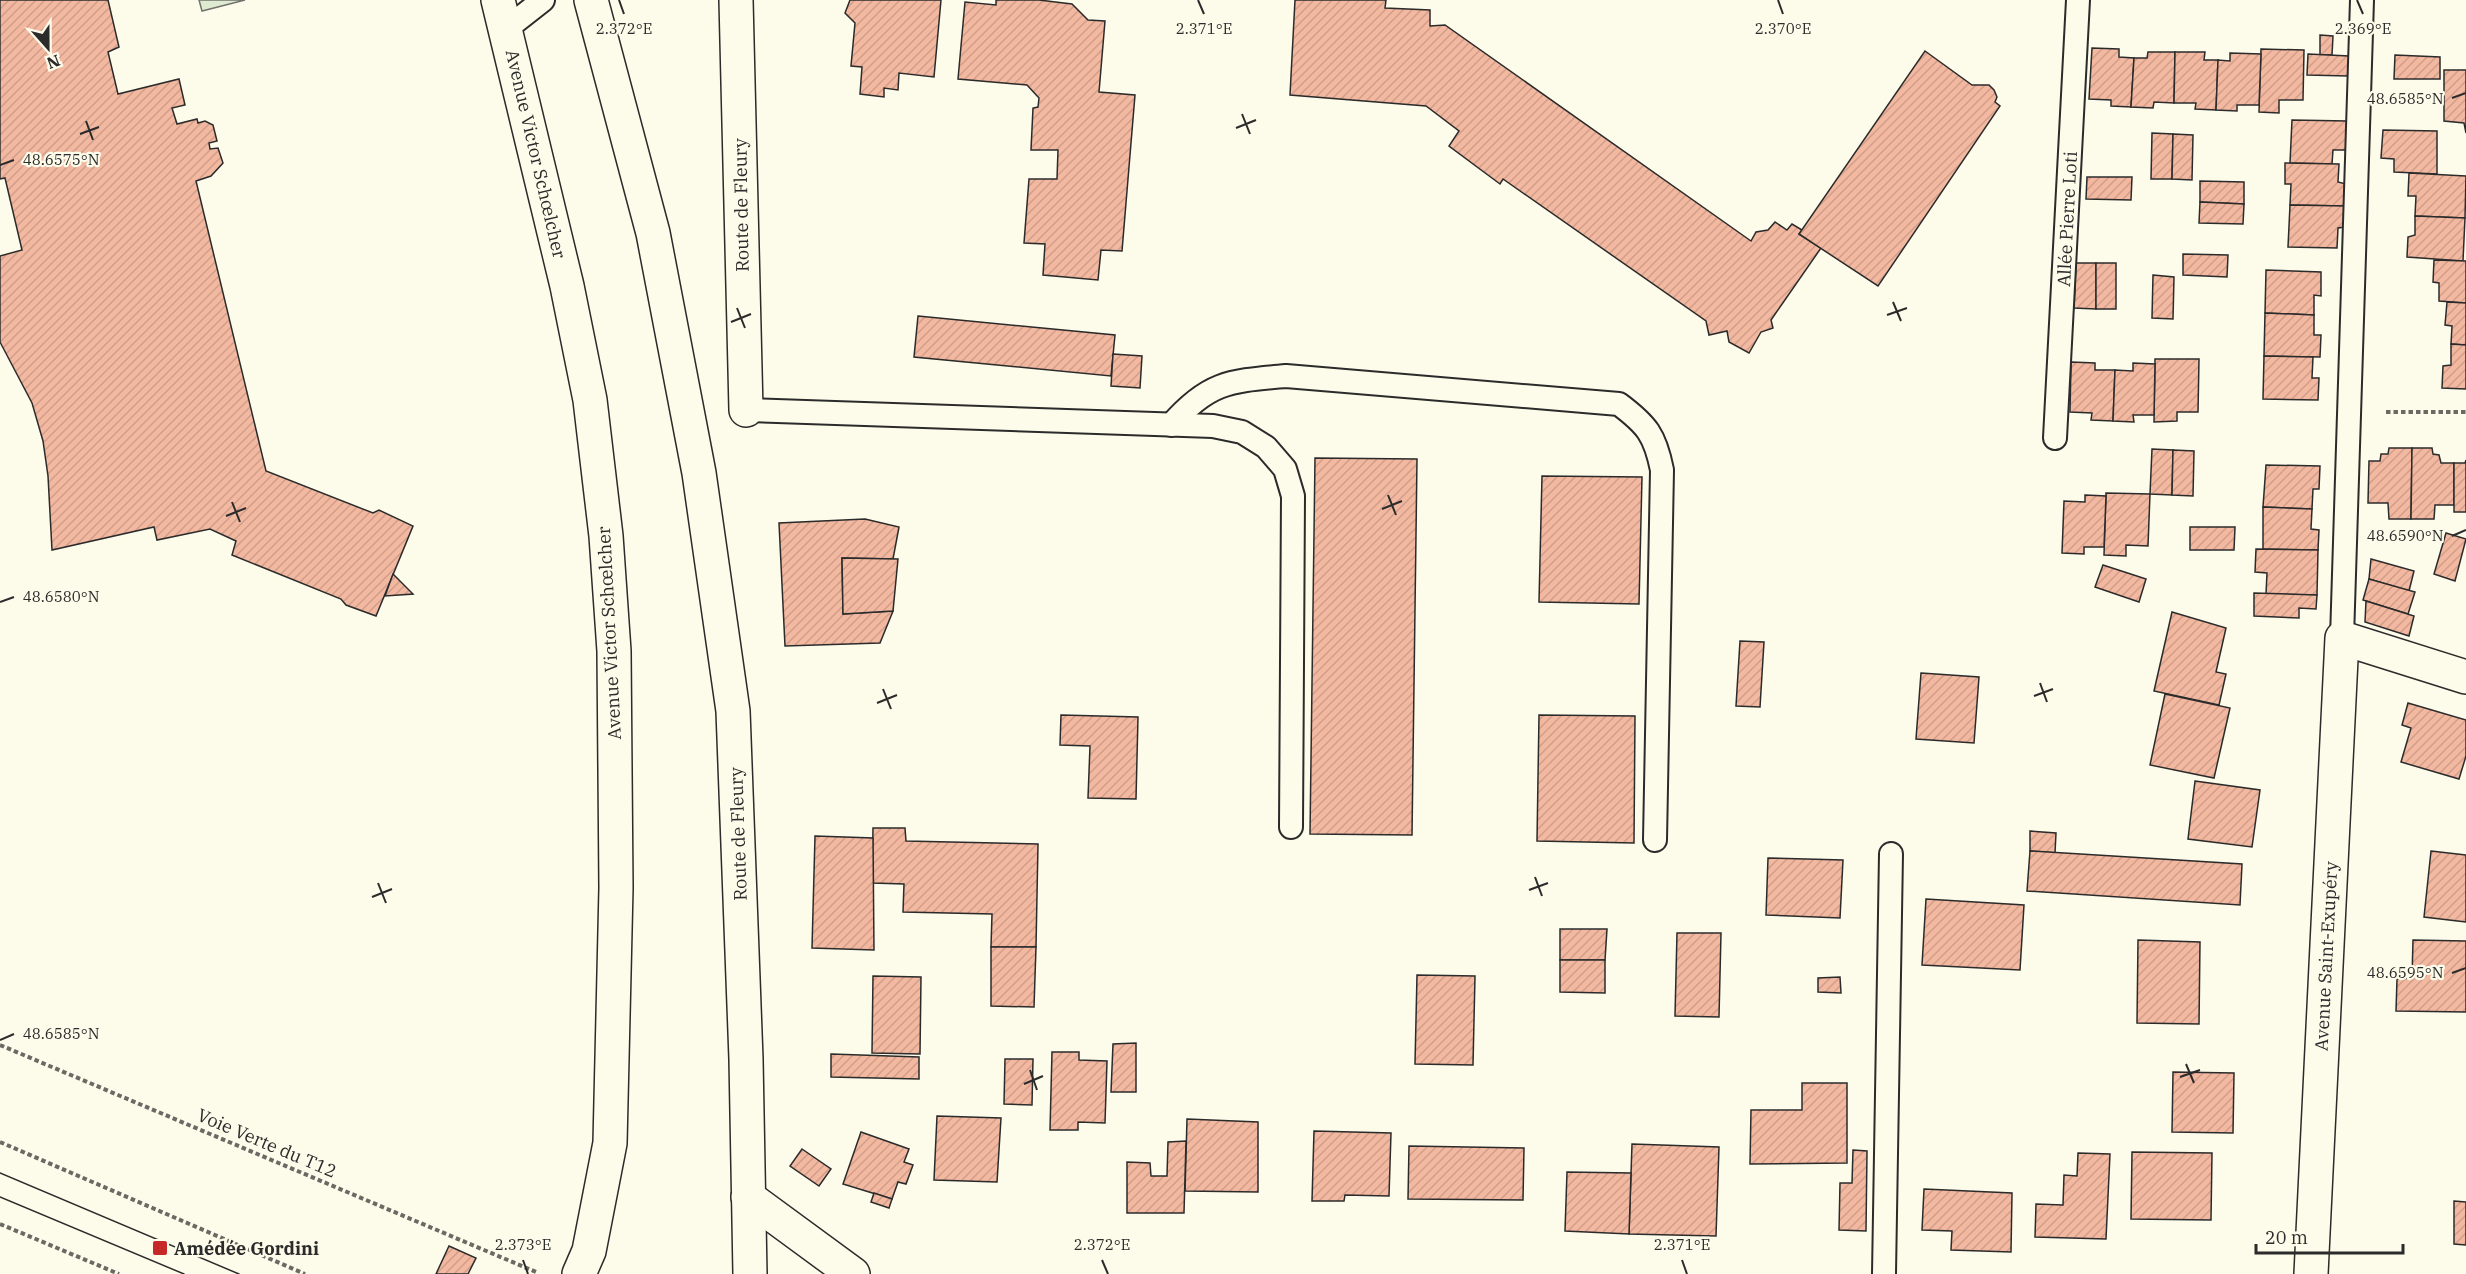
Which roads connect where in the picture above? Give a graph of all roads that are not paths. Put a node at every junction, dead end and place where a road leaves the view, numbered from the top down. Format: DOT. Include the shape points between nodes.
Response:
graph roads {
  1 [pos="543,0"];
  2 [pos="591,0"];
  3 [pos="735,0"];
  4 [pos="2078,0"];
  5 [pos="2362,0"];
  6 [pos="502,14"];
  7 [pos="746,410"];
  8 [pos="1171,425"];
  9 [pos="2055,438"];
  10 [pos="2342,638"];
  11 [pos="2466,677"];
  12 [pos="1291,827"];
  13 [pos="1654,840"];
  14 [pos="1891,854"];
  15 [pos="748,1197"];
  16 [pos="579,1274"];
  17 [pos="750,1274"];
  18 [pos="853,1274"];
  19 [pos="1884,1274"];
  20 [pos="2311,1274"];
  1 -- 6 [label="lane"];
  2 -- 15 [label="main road, Route de Fleury" via="652,233 699,473 734,711"];
  3 -- 7 [label="main road, Route de Fleury"];
  4 -- 9 [label="lane, Allée Pierre Loti"];
  5 -- 10 [label="lane"];
  6 -- 16 [label="main road, Avenue Victor Schœlcher" via="590,400 612,628 615,888 610,1143 590,1251"];
  7 -- 8 [label="lane"];
  8 -- 12 [label="lane" via="1213,426 1242,432 1266,447 1288,478 1293,496"];
  8 -- 13 [label="lane" via="1189,404 1210,390 1235,381 1286,376 1619,404 1641,421 1658,446 1662,470"];
  10 -- 11 [label="main road"];
  10 -- 20 [label="main road, Avenue Saint-Exupéry"];
  14 -- 19 [label="lane"];
  15 -- 17 [label="main road"];
  15 -- 18 [label="main road"];
}
